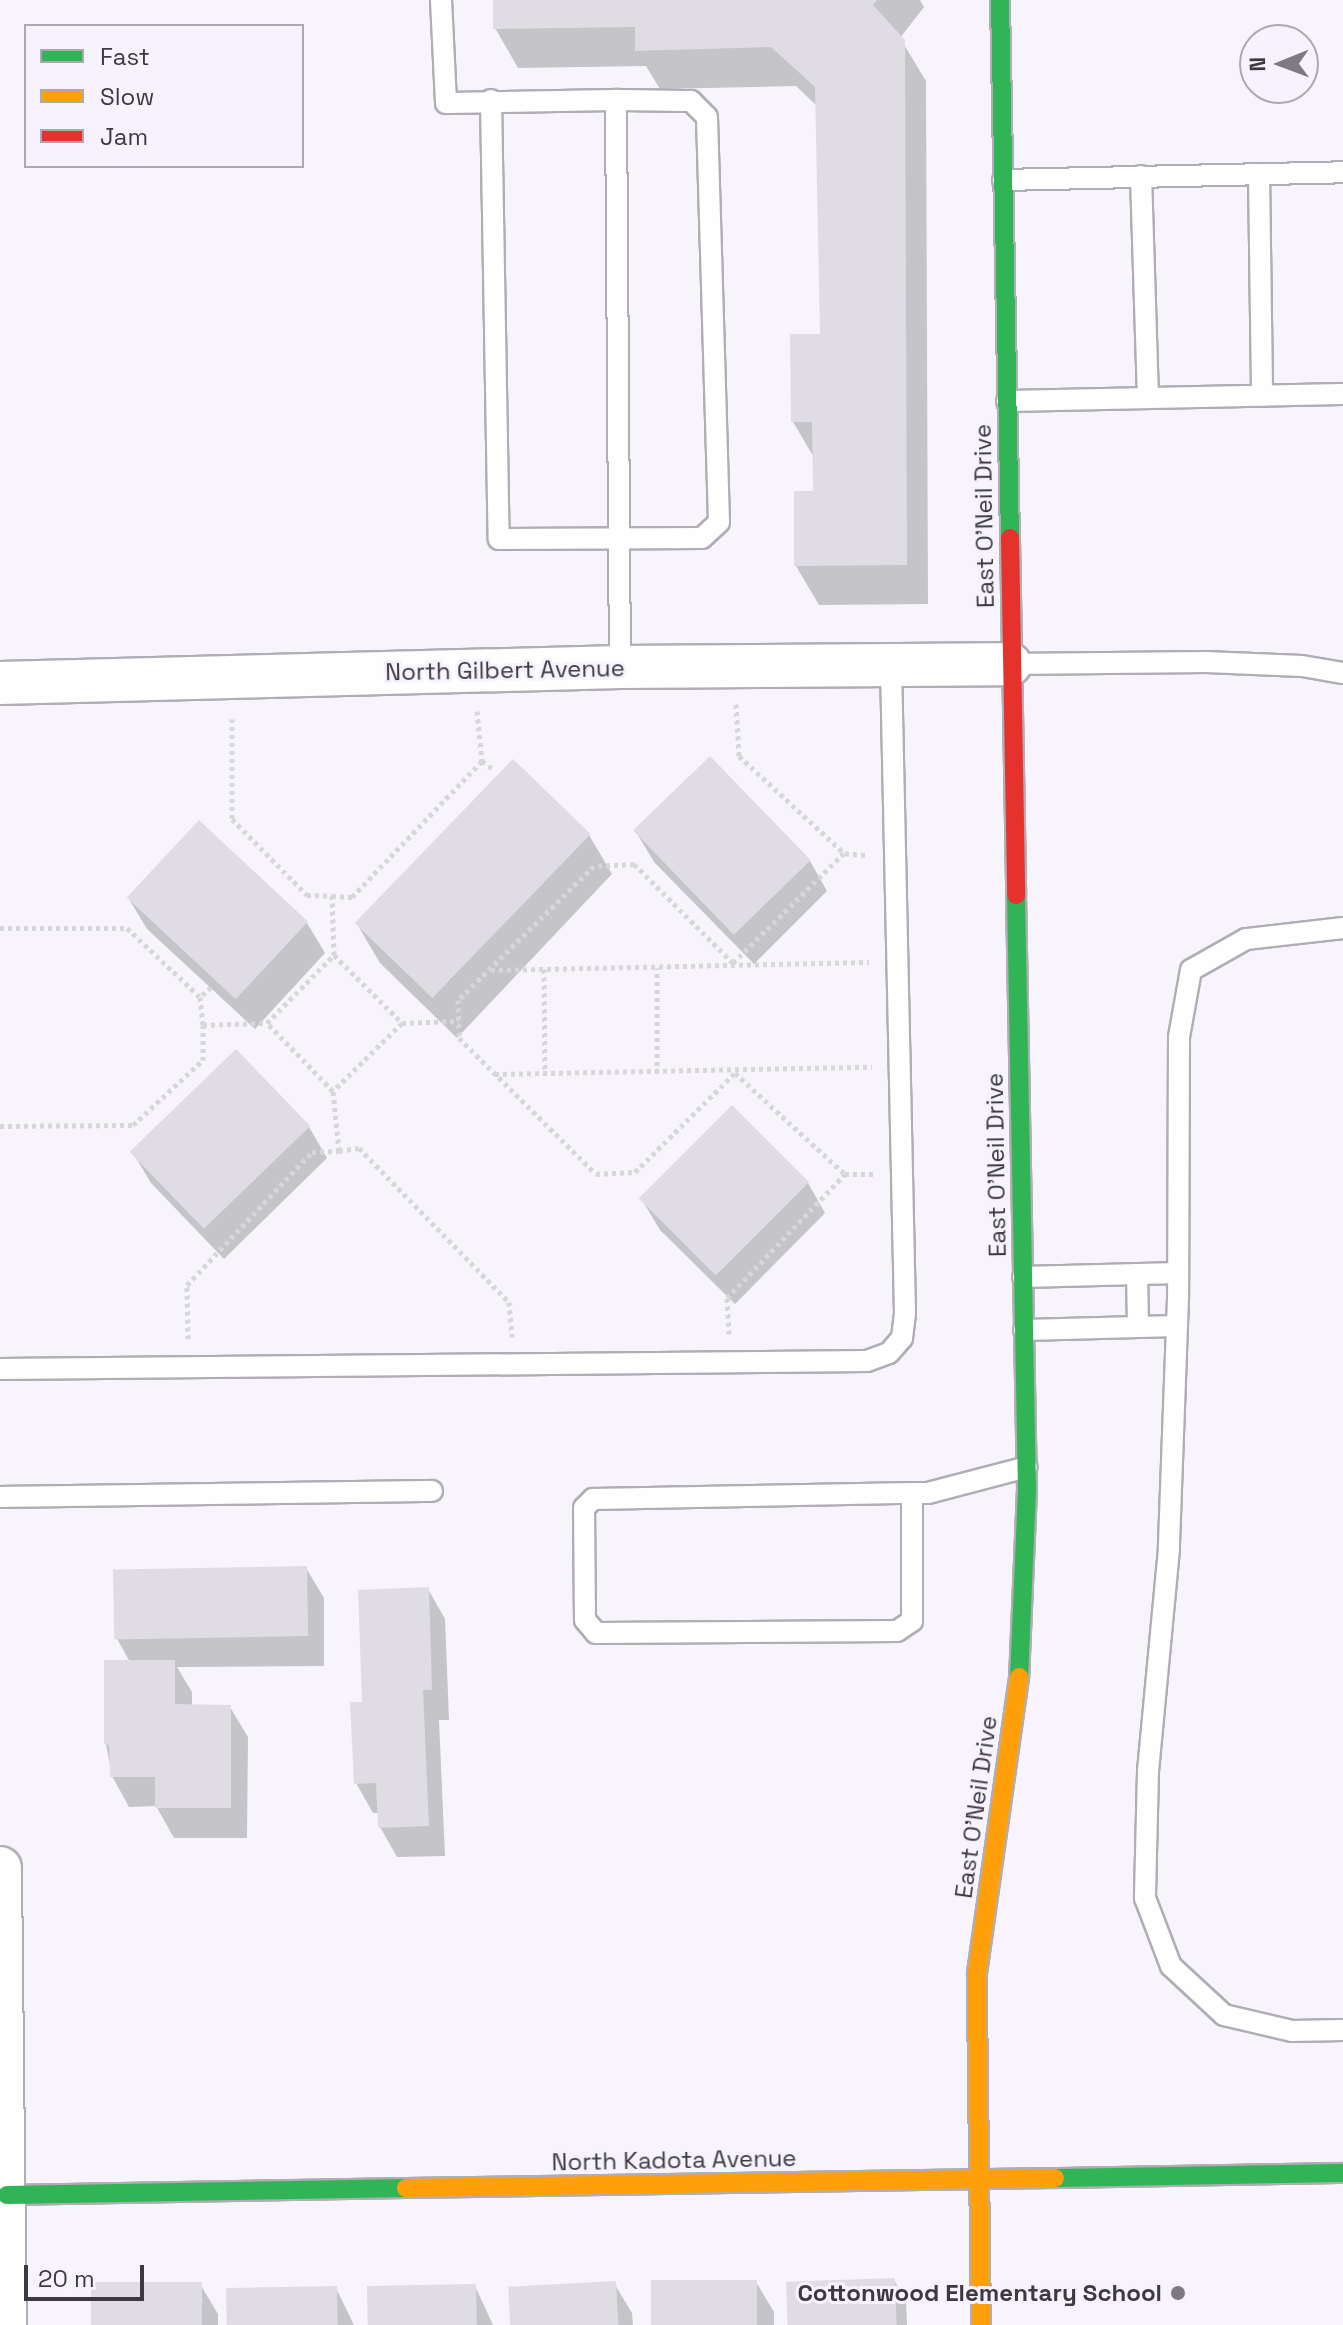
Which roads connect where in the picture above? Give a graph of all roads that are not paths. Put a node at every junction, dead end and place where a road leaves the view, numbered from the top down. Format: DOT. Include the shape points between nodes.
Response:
graph roads {
  1 [pos="441,0"];
  2 [pos="1000,0"];
  3 [pos="491,100"];
  4 [pos="616,100"];
  5 [pos="1343,172"];
  6 [pos="1259,174"];
  7 [pos="1141,176"];
  8 [pos="1003,180"];
  9 [pos="1343,394"];
  10 [pos="1262,396"];
  11 [pos="1148,398"];
  12 [pos="1007,401"];
  13 [pos="618,537"];
  14 [pos="1010,664"];
  15 [pos="891,665"];
  16 [pos="620,667"];
  17 [pos="1343,673"];
  18 [pos="0,683"];
  19 [pos="1343,928"];
  20 [pos="1178,1273"];
  21 [pos="1137,1274"];
  22 [pos="1023,1277"];
  23 [pos="1177,1326"];
  24 [pos="1138,1327"];
  25 [pos="1024,1330"];
  26 [pos="0,1369"];
  27 [pos="1027,1467"];
  28 [pos="432,1491"];
  29 [pos="912,1493"];
  30 [pos="0,1497"];
  31 [pos="0,1868"];
  32 [pos="1,1942"];
  33 [pos="1343,2030"];
  34 [pos="1343,2173"];
  35 [pos="979,2179"];
  36 [pos="3,2195"];
  37 [pos="5,2325"];
  38 [pos="981,2325"];
  1 -- 3 [label="lane" via="446,103"];
  2 -- 8 [label="street, East O'Neil Drive"];
  3 -- 4 [label="lane"];
  3 -- 13 [label="lane" via="499,539"];
  4 -- 13 [label="lane"];
  4 -- 13 [label="lane" via="691,101 707,117 719,522 702,538"];
  5 -- 6 [label="lane"];
  6 -- 7 [label="lane"];
  6 -- 10 [label="lane"];
  7 -- 8 [label="lane"];
  7 -- 11 [label="lane"];
  8 -- 12 [label="street, East O'Neil Drive"];
  9 -- 10 [label="lane"];
  10 -- 11 [label="lane"];
  11 -- 12 [label="lane"];
  12 -- 14 [label="street, East O'Neil Drive"];
  13 -- 16 [label="lane"];
  14 -- 15 [label="street, North Gilbert Avenue"];
  14 -- 17 [label="lane" via="1206,662"];
  14 -- 22 [label="street, East O'Neil Drive"];
  15 -- 16 [label="street, North Gilbert Avenue"];
  15 -- 26 [label="lane" via="905,1313 902,1338 889,1353 867,1361"];
  16 -- 18 [label="street, North Gilbert Avenue"];
  19 -- 20 [label="lane" via="1246,939 1191,970 1179,1037"];
  20 -- 21 [label="lane"];
  20 -- 23 [label="lane"];
  21 -- 22 [label="lane"];
  21 -- 24 [label="lane"];
  22 -- 25 [label="street, East O'Neil Drive"];
  23 -- 24 [label="lane"];
  23 -- 33 [label="lane" via="1169,1549 1148,1772 1145,1898 1171,1966 1224,2015 1292,2031"];
  24 -- 25 [label="lane"];
  25 -- 27 [label="street, East O'Neil Drive"];
  27 -- 29 [label="lane"];
  27 -- 35 [label="street, East O'Neil Drive" via="1019,1680 977,1973"];
  28 -- 30 [label="lane"];
  29 -- 29 [label="lane" via="593,1499 584,1508 585,1620 596,1633 897,1631 912,1621"];
  31 -- 32 [label="street"];
  32 -- 36 [label="street"];
  34 -- 35 [label="street, North Kadota Avenue"];
  35 -- 36 [label="street, North Kadota Avenue"];
  35 -- 38 [label="street, East O'Neil Drive"];
  36 -- 37 [label="street"];
}
